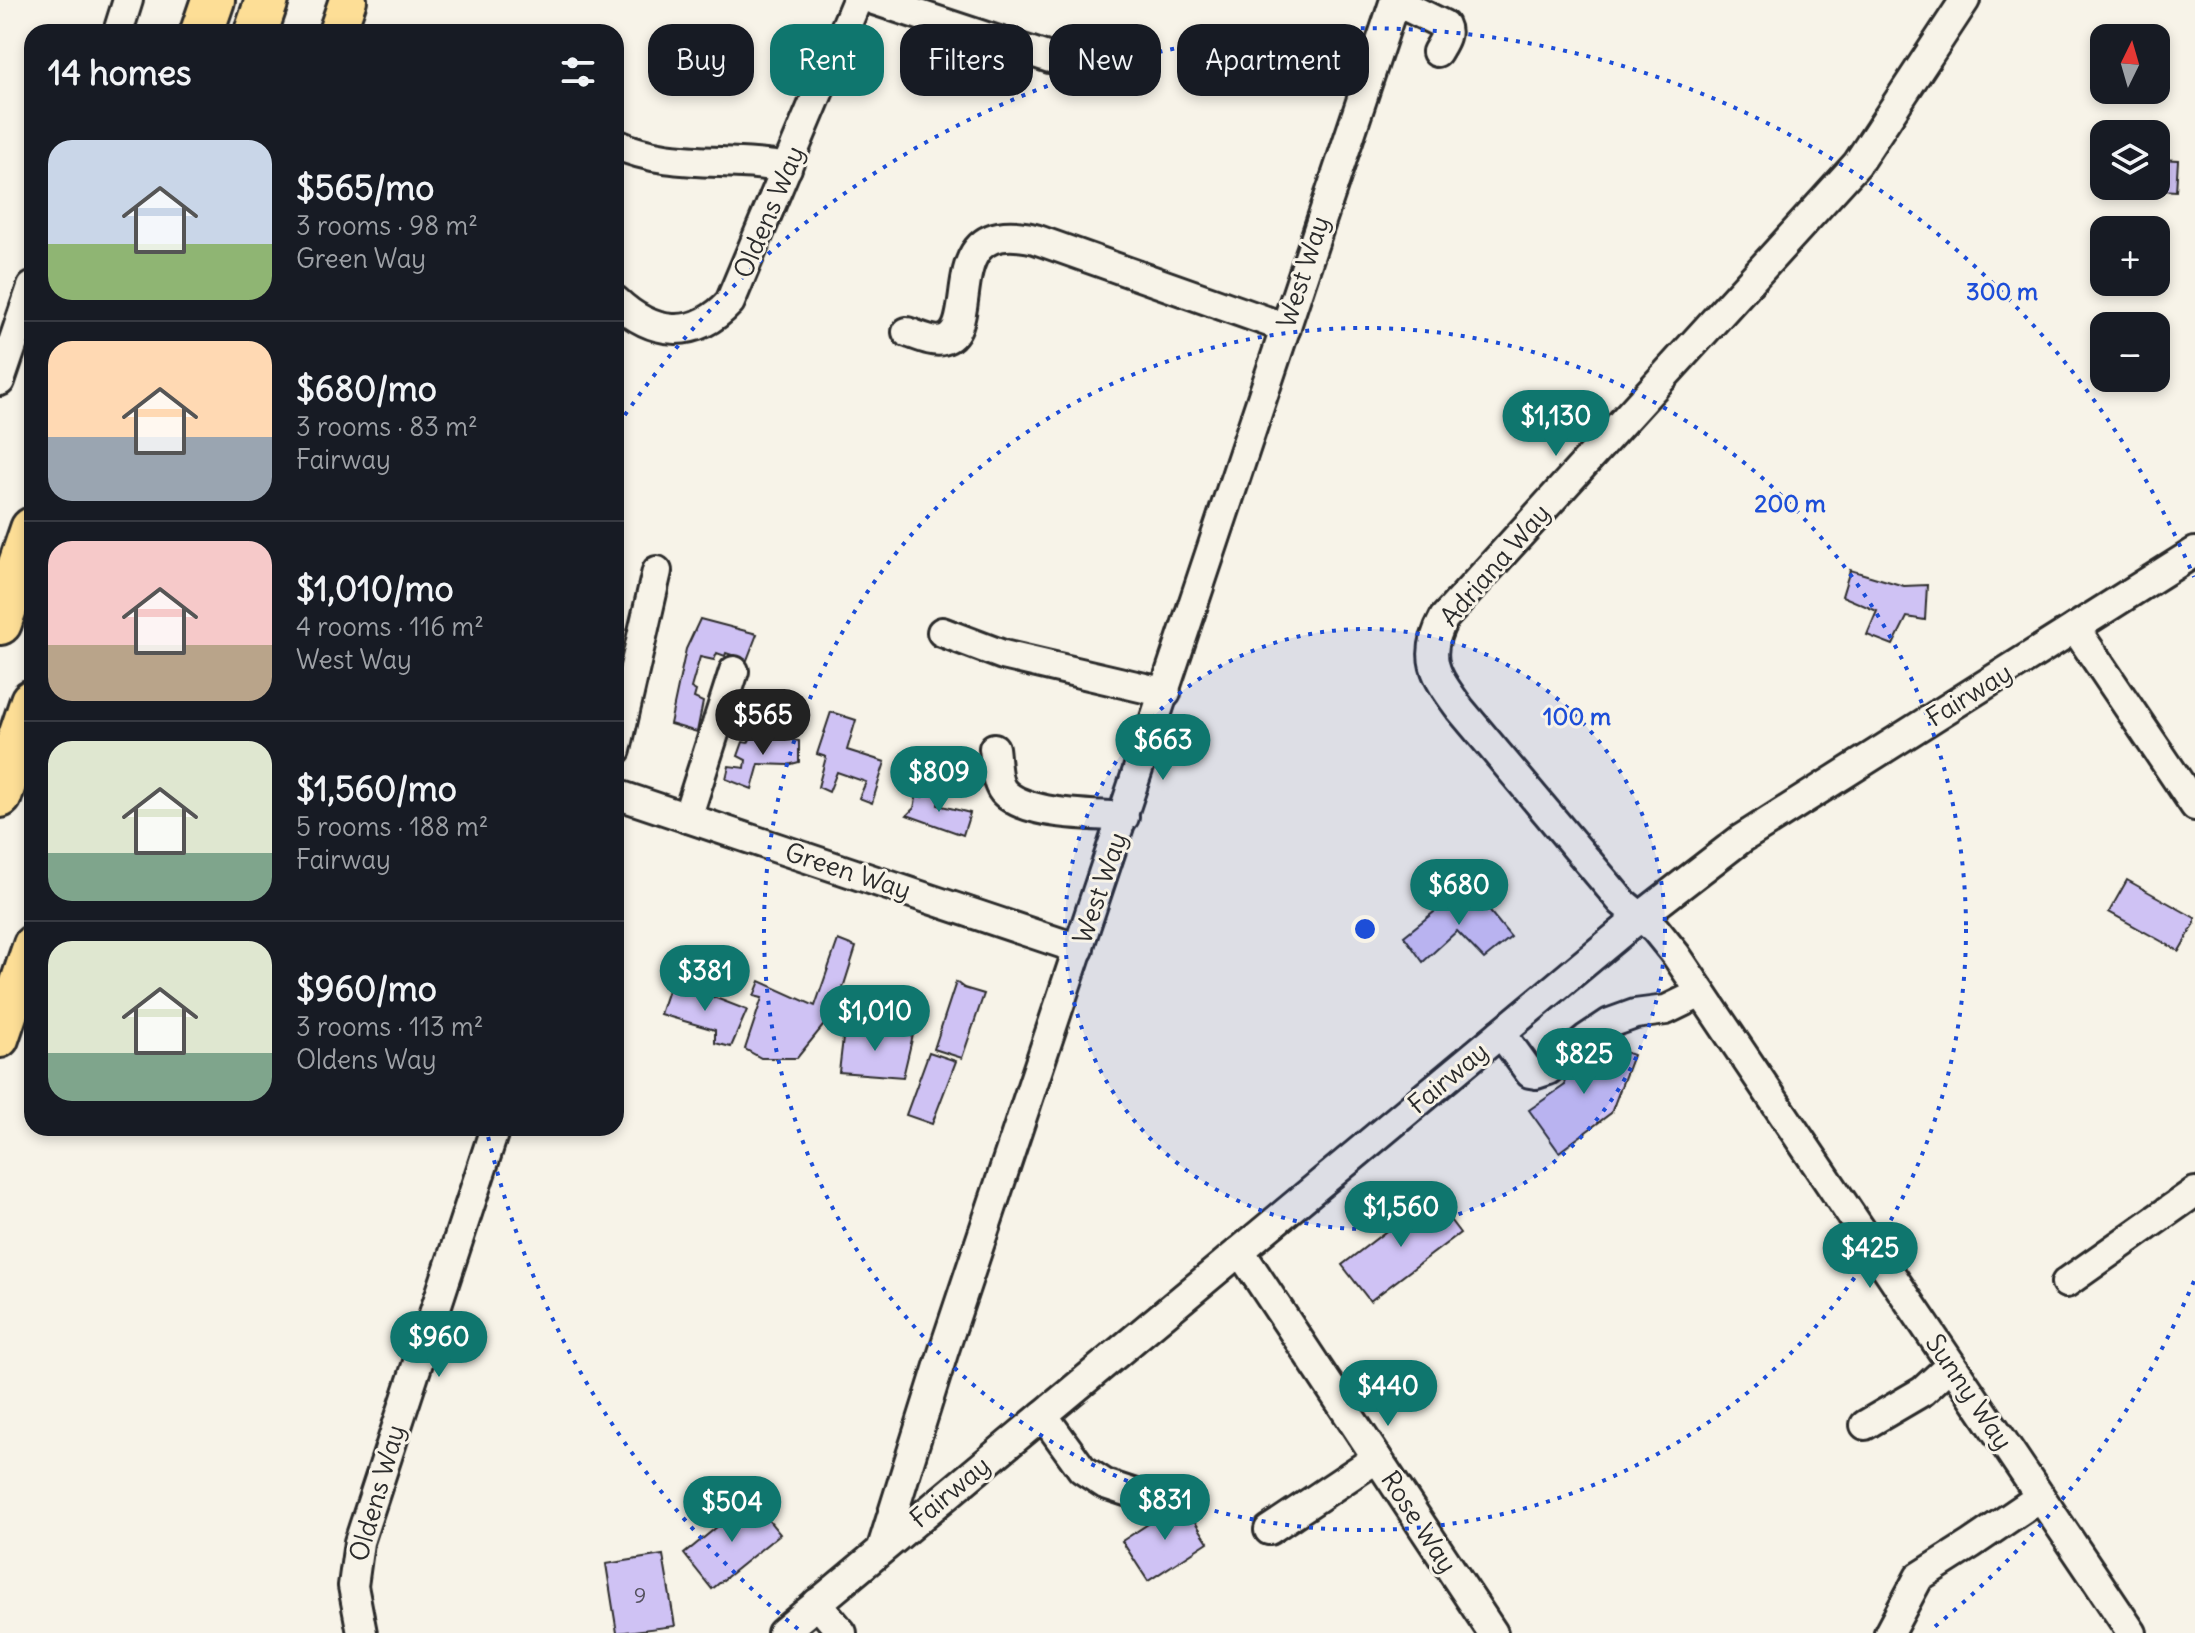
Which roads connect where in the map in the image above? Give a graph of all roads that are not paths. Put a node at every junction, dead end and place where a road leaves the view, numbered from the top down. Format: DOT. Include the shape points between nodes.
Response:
graph roads {
  1 [pos="128,0"];
  2 [pos="213,0"];
  3 [pos="267,0"];
  4 [pos="348,0"];
  5 [pos="857,0"];
  6 [pos="874,0"];
  7 [pos="1965,0"];
  8 [pos="1395,1"];
  9 [pos="120,24"];
  10 [pos="205,24"];
  11 [pos="259,24"];
  12 [pos="340,24"];
  13 [pos="1437,52"];
  14 [pos="1049,58"];
  15 [pos="624,148"];
  16 [pos="787,168"];
  17 [pos="624,307"];
  18 [pos="24,310"];
  19 [pos="1286,328"];
  20 [pos="907,332"];
  21 [pos="0,381"];
  22 [pos="24,552"];
  23 [pos="2195,552"];
  24 [pos="657,571"];
  25 [pos="0,623"];
  26 [pos="2075,628"];
  27 [pos="942,632"];
  28 [pos="734,671"];
  29 [pos="1166,693"];
  30 [pos="624,715"];
  31 [pos="24,725"];
  32 [pos="994,748"];
  33 [pos="0,796"];
  34 [pos="624,797"];
  35 [pos="2195,806"];
  36 [pos="1124,817"];
  37 [pos="687,818"];
  38 [pos="1640,917"];
  39 [pos="1079,949"];
  40 [pos="24,968"];
  41 [pos="1701,993"];
  42 [pos="1501,1033"];
  43 [pos="0,1039"];
  44 [pos="492,1136"];
  45 [pos="2195,1192"];
  46 [pos="1240,1251"];
  47 [pos="2066,1283"];
  48 [pos="1951,1365"];
  49 [pos="1043,1415"];
  50 [pos="1865,1425"];
  51 [pos="1377,1458"];
  52 [pos="1135,1494"];
  53 [pos="2040,1497"];
  54 [pos="1269,1530"];
  55 [pos="882,1548"];
  56 [pos="817,1603"];
  57 [pos="362,1633"];
  58 [pos="782,1633"];
  59 [pos="842,1633"];
  60 [pos="1493,1633"];
  61 [pos="1889,1633"];
  62 [pos="2132,1633"];
  1 -- 9 [label="street"];
  2 -- 10 [label="highway"];
  3 -- 11 [label="highway"];
  4 -- 12 [label="main road"];
  5 -- 16 [label="street, Oldens Way"];
  6 -- 14 [label="street"];
  7 -- 38 [label="street, Adriana Way" via="1857,164 1444,618 1434,636 1436,670 1460,709"];
  8 -- 13 [label="street" via="1444,25 1446,38"];
  8 -- 19 [label="street, West Way"];
  15 -- 16 [label="street" via="666,159"];
  16 -- 17 [label="street, Oldens Way" via="737,289 721,312 687,328 664,329"];
  18 -- 21 [label="street"];
  19 -- 20 [label="street" via="1012,234 996,236 971,260 953,334 938,341"];
  19 -- 29 [label="street, West Way"];
  22 -- 25 [label="highway"];
  23 -- 26 [label="street, Fairway"];
  24 -- 30 [label="street"];
  26 -- 35 [label="street"];
  26 -- 38 [label="street, Fairway" via="1741,839"];
  27 -- 29 [label="street" via="1003,655"];
  28 -- 37 [label="street"];
  29 -- 36 [label="street, West Way"];
  31 -- 33 [label="highway"];
  32 -- 36 [label="street" via="999,783 1014,799 1058,814"];
  34 -- 37 [label="street, Green Way"];
  36 -- 39 [label="street, West Way"];
  37 -- 39 [label="street, Green Way"];
  38 -- 41 [label="street, Sunny Way" via="1663,937"];
  38 -- 42 [label="street, Fairway"];
  39 -- 55 [label="street, West Way"];
  40 -- 43 [label="main road"];
  41 -- 42 [label="street" via="1666,1010 1610,1023 1536,1074"];
  41 -- 48 [label="street, Sunny Way"];
  42 -- 46 [label="street, Fairway"];
  44 -- 57 [label="street, Oldens Way" via="362,1531 353,1586"];
  45 -- 47 [label="street"];
  46 -- 49 [label="street, Fairway"];
  46 -- 51 [label="street, Rose Way"];
  48 -- 50 [label="street" via="1923,1391"];
  48 -- 53 [label="street, Sunny Way"];
  49 -- 52 [label="street" via="1082,1469"];
  49 -- 55 [label="street, Fairway"];
  51 -- 54 [label="street"];
  51 -- 60 [label="street, Rose Way"];
  53 -- 61 [label="street" via="1919,1577"];
  53 -- 62 [label="street, Sunny Way"];
  55 -- 56 [label="street, Fairway"];
  56 -- 58 [label="street, Fairway"];
  56 -- 59 [label="street"];
}
